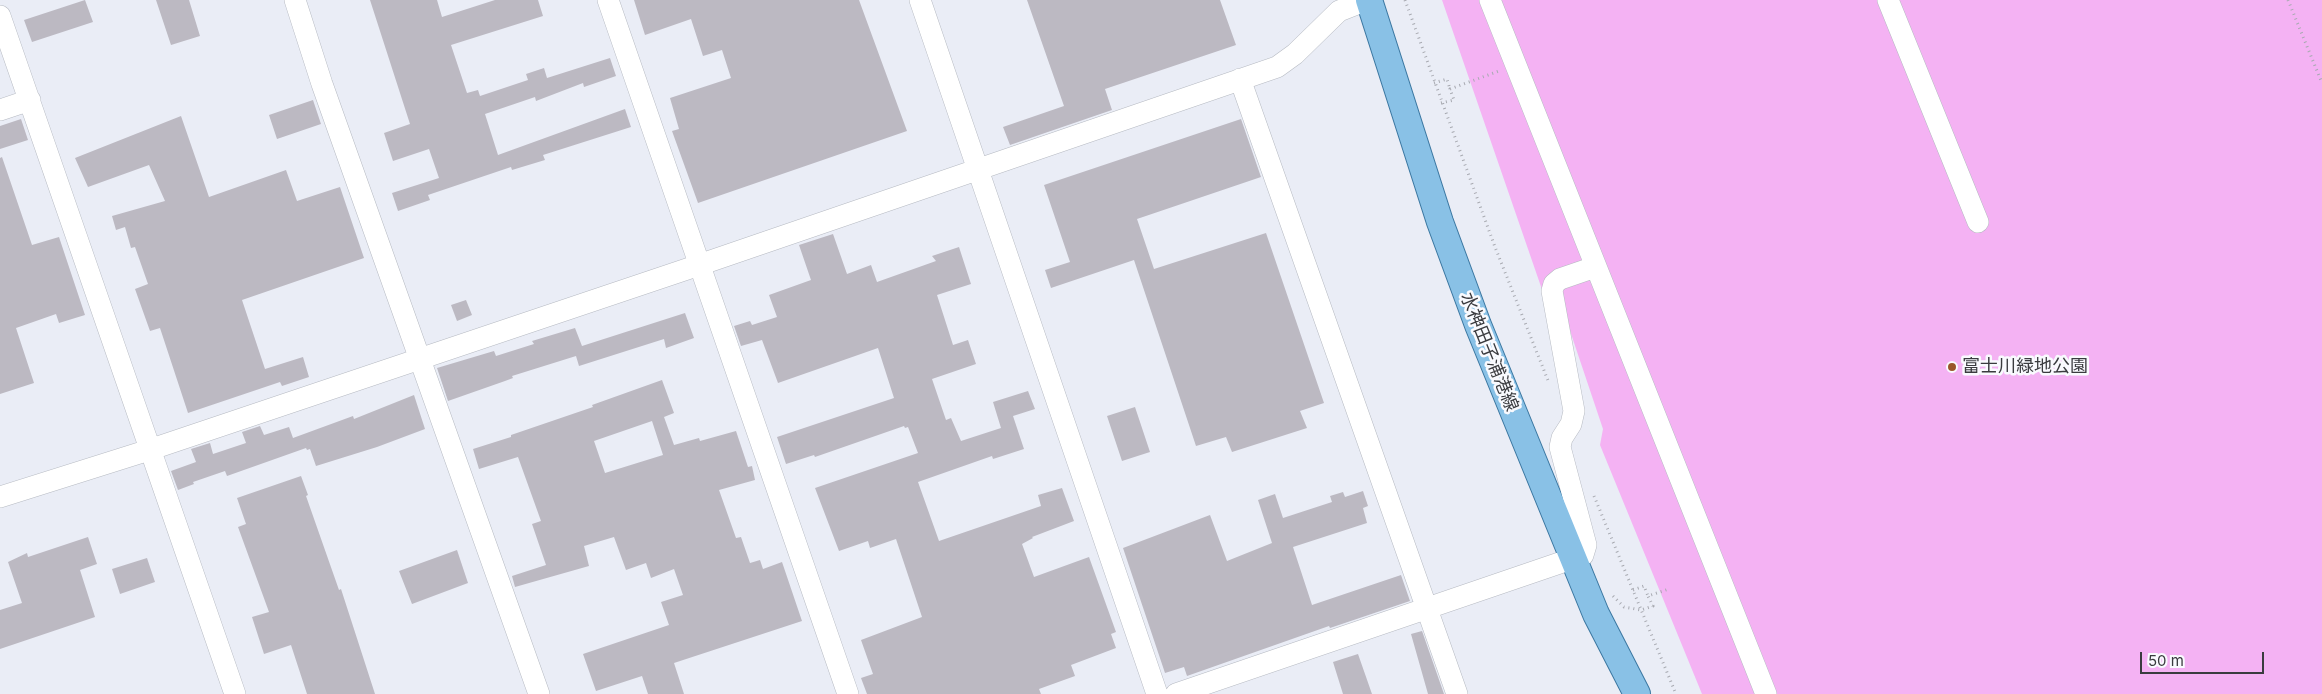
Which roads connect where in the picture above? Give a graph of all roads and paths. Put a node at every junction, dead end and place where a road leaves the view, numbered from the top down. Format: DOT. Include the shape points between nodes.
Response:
graph roads {
  1 [pos="295,0"];
  2 [pos="608,0"];
  3 [pos="920,0"];
  4 [pos="1368,0"];
  5 [pos="1405,0"];
  6 [pos="1490,0"];
  7 [pos="1888,0"];
  8 [pos="2288,0"];
  9 [pos="0,16"];
  10 [pos="7,59"];
  11 [pos="1515,65"];
  12 [pos="1240,80"];
  13 [pos="1434,83"];
  14 [pos="2322,83"];
  15 [pos="1450,89"];
  16 [pos="30,100"];
  17 [pos="1441,103"];
  18 [pos="0,110"];
  19 [pos="976,169"];
  20 [pos="1978,222"];
  21 [pos="699,265"];
  22 [pos="1595,267"];
  23 [pos="421,358"];
  24 [pos="1552,390"];
  25 [pos="150,450"];
  26 [pos="1591,489"];
  27 [pos="0,497"];
  28 [pos="1573,558"];
  29 [pos="1669,588"];
  30 [pos="1633,590"];
  31 [pos="1609,591"];
  32 [pos="1648,596"];
  33 [pos="1427,609"];
  34 [pos="1641,610"];
  35 [pos="235,694"];
  36 [pos="539,694"];
  37 [pos="848,694"];
  38 [pos="1157,694"];
  39 [pos="1176,694"];
  40 [pos="1457,694"];
  41 [pos="1637,694"];
  42 [pos="1676,694"];
  43 [pos="1766,694"];
  1 -- 23 [label="street"];
  2 -- 21 [label="street"];
  3 -- 19 [label="street"];
  4 -- 12 [label="street" via="1339,11 1287,61"];
  4 -- 28 [label="main road, 水神田子浦港線" via="1456,268"];
  5 -- 13 [label="path"];
  6 -- 11 [label="street"];
  7 -- 20 [label="street"];
  8 -- 14 [label="path"];
  9 -- 10 [label="street"];
  10 -- 16 [label="street"];
  11 -- 15 [label="path"];
  11 -- 22 [label="street"];
  12 -- 19 [label="street"];
  12 -- 33 [label="street"];
  13 -- 15 [label="path" via="1447,78"];
  13 -- 17 [label="path"];
  15 -- 17 [label="path" via="1454,100"];
  16 -- 18 [label="street"];
  16 -- 25 [label="street"];
  17 -- 24 [label="path"];
  19 -- 21 [label="street"];
  19 -- 38 [label="street"];
  21 -- 23 [label="street"];
  21 -- 37 [label="street"];
  22 -- 28 [label="street" via="1560,278 1552,291 1574,411 1560,447 1586,546 1583,555"];
  22 -- 43 [label="street"];
  23 -- 25 [label="street"];
  23 -- 36 [label="street"];
  25 -- 27 [label="street"];
  25 -- 35 [label="street"];
  26 -- 30 [label="path"];
  28 -- 33 [label="street"];
  28 -- 41 [label="main road, 水神田子浦港線" via="1600,623"];
  29 -- 32 [label="path"];
  30 -- 32 [label="path" via="1644,586"];
  30 -- 34 [label="path"];
  31 -- 34 [label="path" via="1624,607"];
  32 -- 34 [label="path" via="1653,606"];
  33 -- 39 [label="street"];
  33 -- 40 [label="street"];
  34 -- 42 [label="path"];
}
